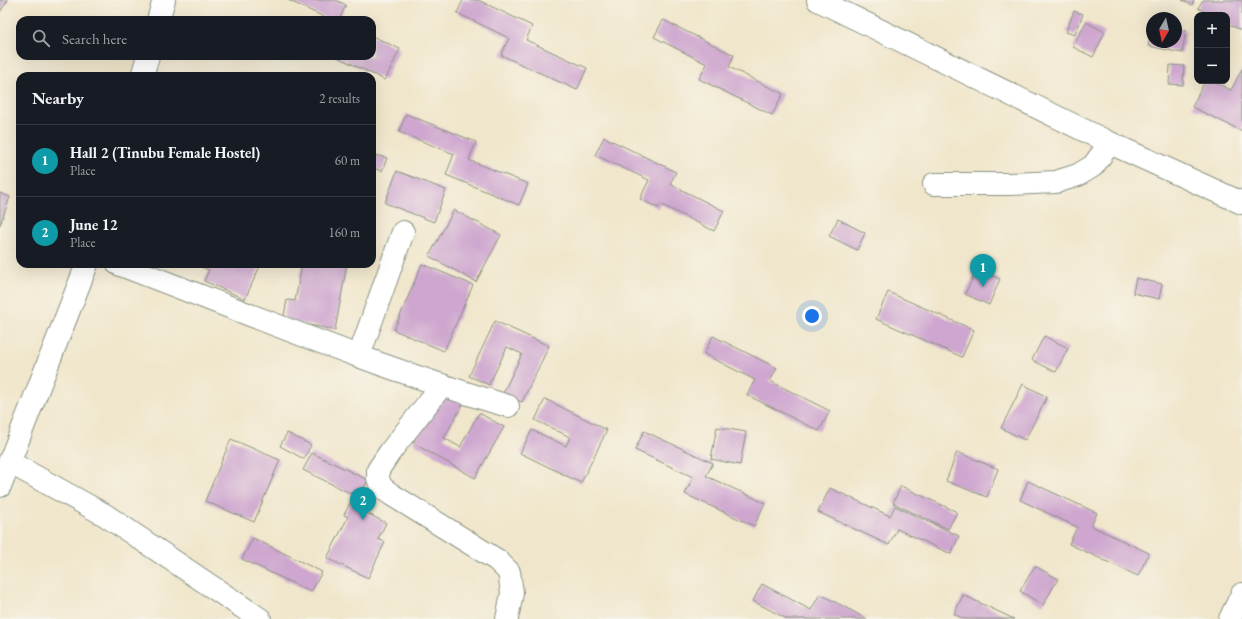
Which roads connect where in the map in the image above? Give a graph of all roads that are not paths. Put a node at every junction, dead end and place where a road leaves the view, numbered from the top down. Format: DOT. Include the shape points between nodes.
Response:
graph roads {
  1 [pos="164,0"];
  2 [pos="818,0"];
  3 [pos="159,16"];
  4 [pos="147,60"];
  5 [pos="143,72"];
  6 [pos="1110,143"];
  7 [pos="934,184"];
  8 [pos="1242,203"];
  9 [pos="403,232"];
  10 [pos="85,268"];
  11 [pos="128,268"];
  12 [pos="359,356"];
  13 [pos="442,385"];
  14 [pos="508,406"];
  15 [pos="10,462"];
  16 [pos="0,486"];
  17 [pos="1242,594"];
  18 [pos="260,619"];
  19 [pos="507,619"];
  20 [pos="1230,619"];
  1 -- 3 [label="street"];
  2 -- 6 [label="street"];
  4 -- 5 [label="street"];
  6 -- 7 [label="street" via="1093,166 1078,175 1056,182"];
  6 -- 8 [label="street"];
  9 -- 12 [label="street"];
  10 -- 15 [label="street"];
  11 -- 12 [label="street"];
  12 -- 13 [label="street"];
  13 -- 14 [label="street"];
  13 -- 19 [label="street" via="390,452 378,470 378,478 381,487 386,491 497,560 509,572 512,593"];
  15 -- 16 [label="street"];
  15 -- 18 [label="street" via="105,515"];
  17 -- 20 [label="street"];
}
